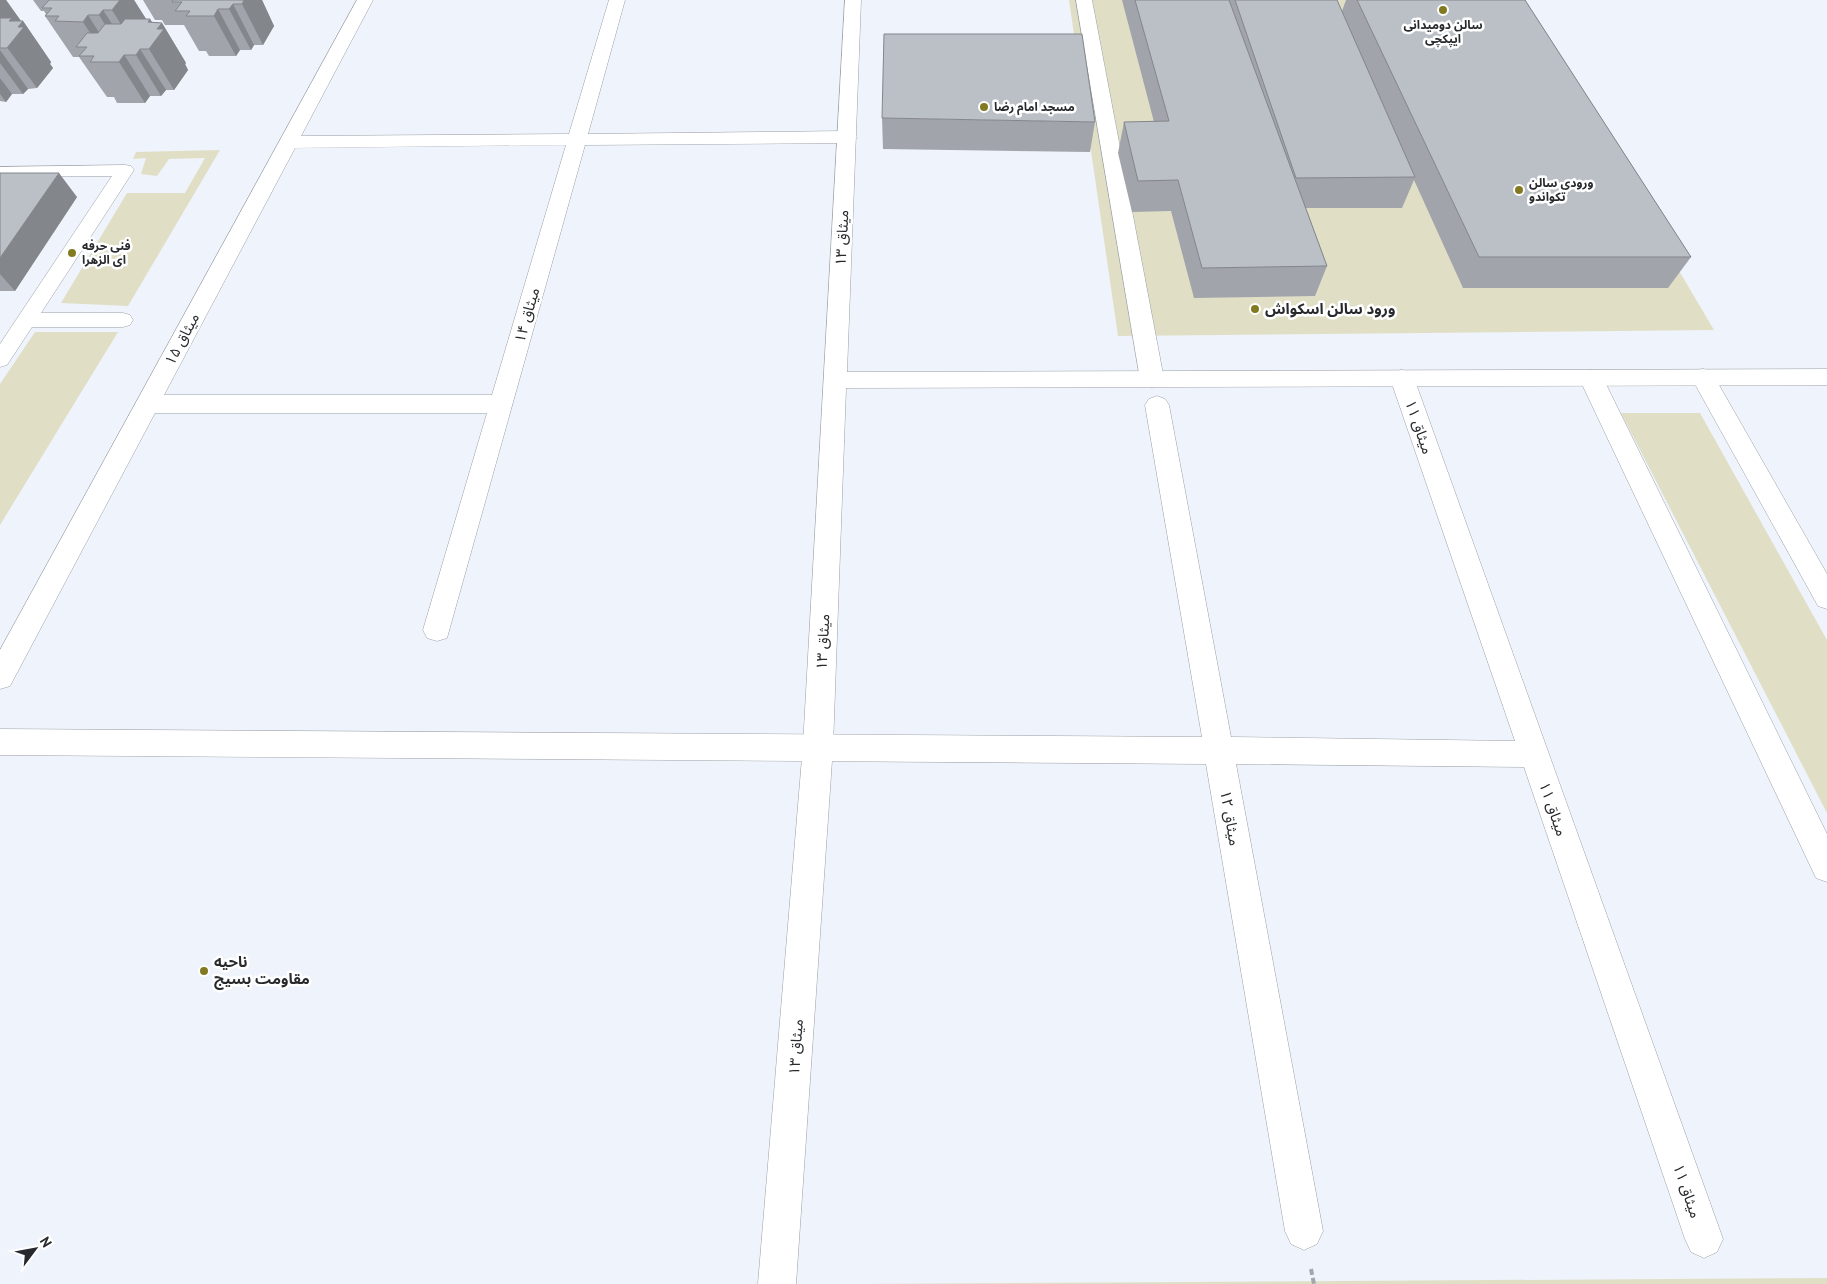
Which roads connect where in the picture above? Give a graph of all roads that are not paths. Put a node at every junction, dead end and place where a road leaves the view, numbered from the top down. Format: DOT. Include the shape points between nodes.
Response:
graph roads {
  1 [pos="365,0"];
  2 [pos="617,0"];
  3 [pos="853,0"];
  4 [pos="1084,0"];
  5 [pos="847,137"];
  6 [pos="577,139"];
  7 [pos="288,142"];
  8 [pos="0,172"];
  9 [pos="27,320"];
  10 [pos="123,320"];
  11 [pos="0,360"];
  12 [pos="1827,377"];
  13 [pos="1402,378"];
  14 [pos="1591,378"];
  15 [pos="1703,378"];
  16 [pos="835,380"];
  17 [pos="1154,392"];
  18 [pos="147,404"];
  19 [pos="501,404"];
  20 [pos="1827,598"];
  21 [pos="437,630"];
  22 [pos="0,677"];
  23 [pos="0,742"];
  24 [pos="818,746"];
  25 [pos="1218,749"];
  26 [pos="1534,754"];
  27 [pos="1827,867"];
  28 [pos="1304,1232"];
  29 [pos="1704,1239"];
  30 [pos="777,1284"];
  1 -- 7 [label="street, میثاق ۱۵"];
  2 -- 6 [label="street, میثاق ۱۴"];
  3 -- 5 [label="street, میثاق ۱۳"];
  4 -- 17 [label="street, میثاق ۱۲"];
  5 -- 6 [label="street"];
  5 -- 16 [label="street, میثاق ۱۳"];
  6 -- 7 [label="street"];
  6 -- 19 [label="street, میثاق ۱۴"];
  7 -- 18 [label="street, میثاق ۱۵"];
  8 -- 9 [label="lane" via="125,170"];
  9 -- 10 [label="lane"];
  9 -- 11 [label="lane"];
  12 -- 15 [label="street"];
  13 -- 14 [label="street"];
  13 -- 17 [label="street"];
  13 -- 26 [label="street, میثاق ۱۱"];
  14 -- 15 [label="street"];
  14 -- 27 [label="street"];
  15 -- 20 [label="street"];
  16 -- 17 [label="street"];
  16 -- 24 [label="street, میثاق ۱۳"];
  17 -- 25 [label="street, میثاق ۱۲"];
  18 -- 19 [label="street"];
  18 -- 22 [label="street, میثاق ۱۵"];
  19 -- 21 [label="street, میثاق ۱۴"];
  23 -- 24 [label="street"];
  24 -- 25 [label="street"];
  24 -- 30 [label="street, میثاق ۱۳"];
  25 -- 26 [label="street"];
  25 -- 28 [label="street, میثاق ۱۲"];
  26 -- 29 [label="street, میثاق ۱۱"];
}
